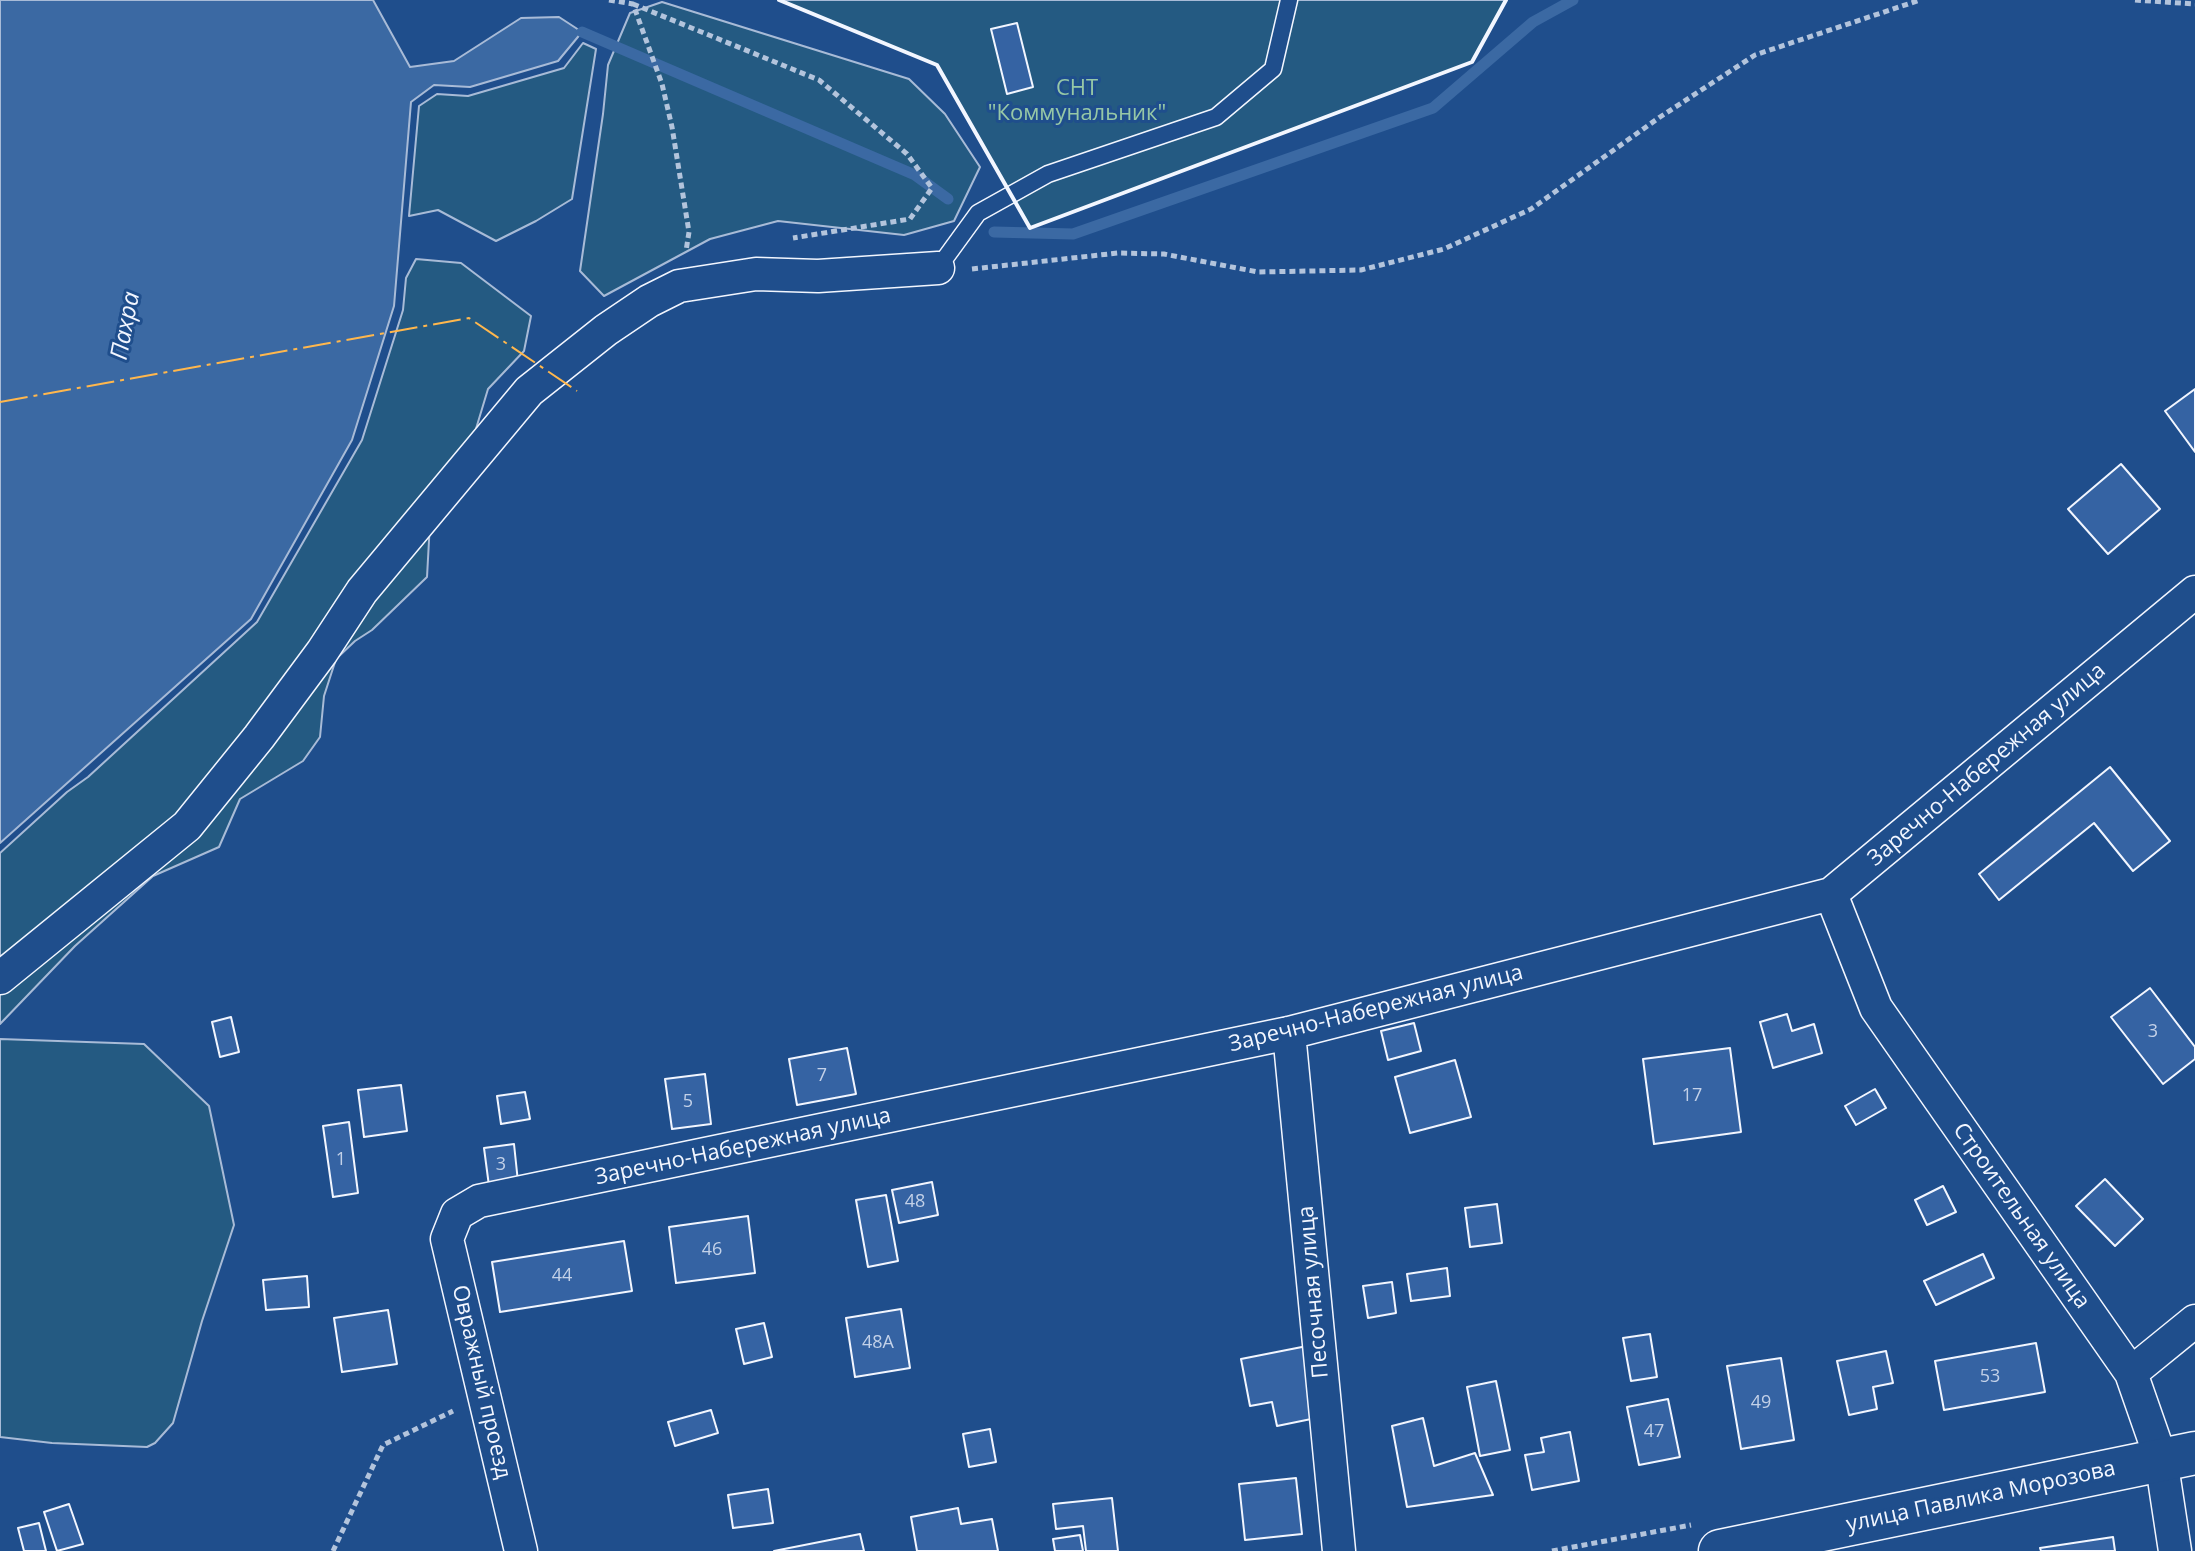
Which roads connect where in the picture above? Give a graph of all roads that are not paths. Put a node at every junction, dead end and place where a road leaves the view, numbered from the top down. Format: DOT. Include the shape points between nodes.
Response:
graph roads {
  1 [pos="1289,0"];
  2 [pos="938,268"];
  3 [pos="2195,592"];
  4 [pos="1831,894"];
  5 [pos="0,978"];
  6 [pos="1289,1033"];
  7 [pos="457,1214"];
  8 [pos="2195,1321"];
  9 [pos="2131,1373"];
  10 [pos="2178,1456"];
  11 [pos="521,1551"];
  12 [pos="1339,1551"];
  13 [pos="1720,1551"];
  14 [pos="2175,1551"];
  1 -- 2 [label="lane" via="1273,69 1216,117 1048,174 978,213"];
  2 -- 5 [label="street" via="818,276 756,274 679,286 638,308 529,391 362,591 277,713 187,826"];
  3 -- 4 [label="street, Заречно-Набережная улица"];
  4 -- 6 [label="street, Заречно-Набережная улица"];
  4 -- 9 [label="street, Строительная улица" via="1876,1008"];
  6 -- 7 [label="street, Заречно-Набережная улица" via="479,1201"];
  6 -- 12 [label="street, Песочная улица"];
  7 -- 11 [label="street, Овражный проезд" via="447,1239"];
  8 -- 9 [label="street"];
  9 -- 10 [label="street, Строительная улица"];
  10 -- 13 [label="street, улица Павлика Морозова"];
  10 -- 14 [label="street, Строительная улица"];
}
